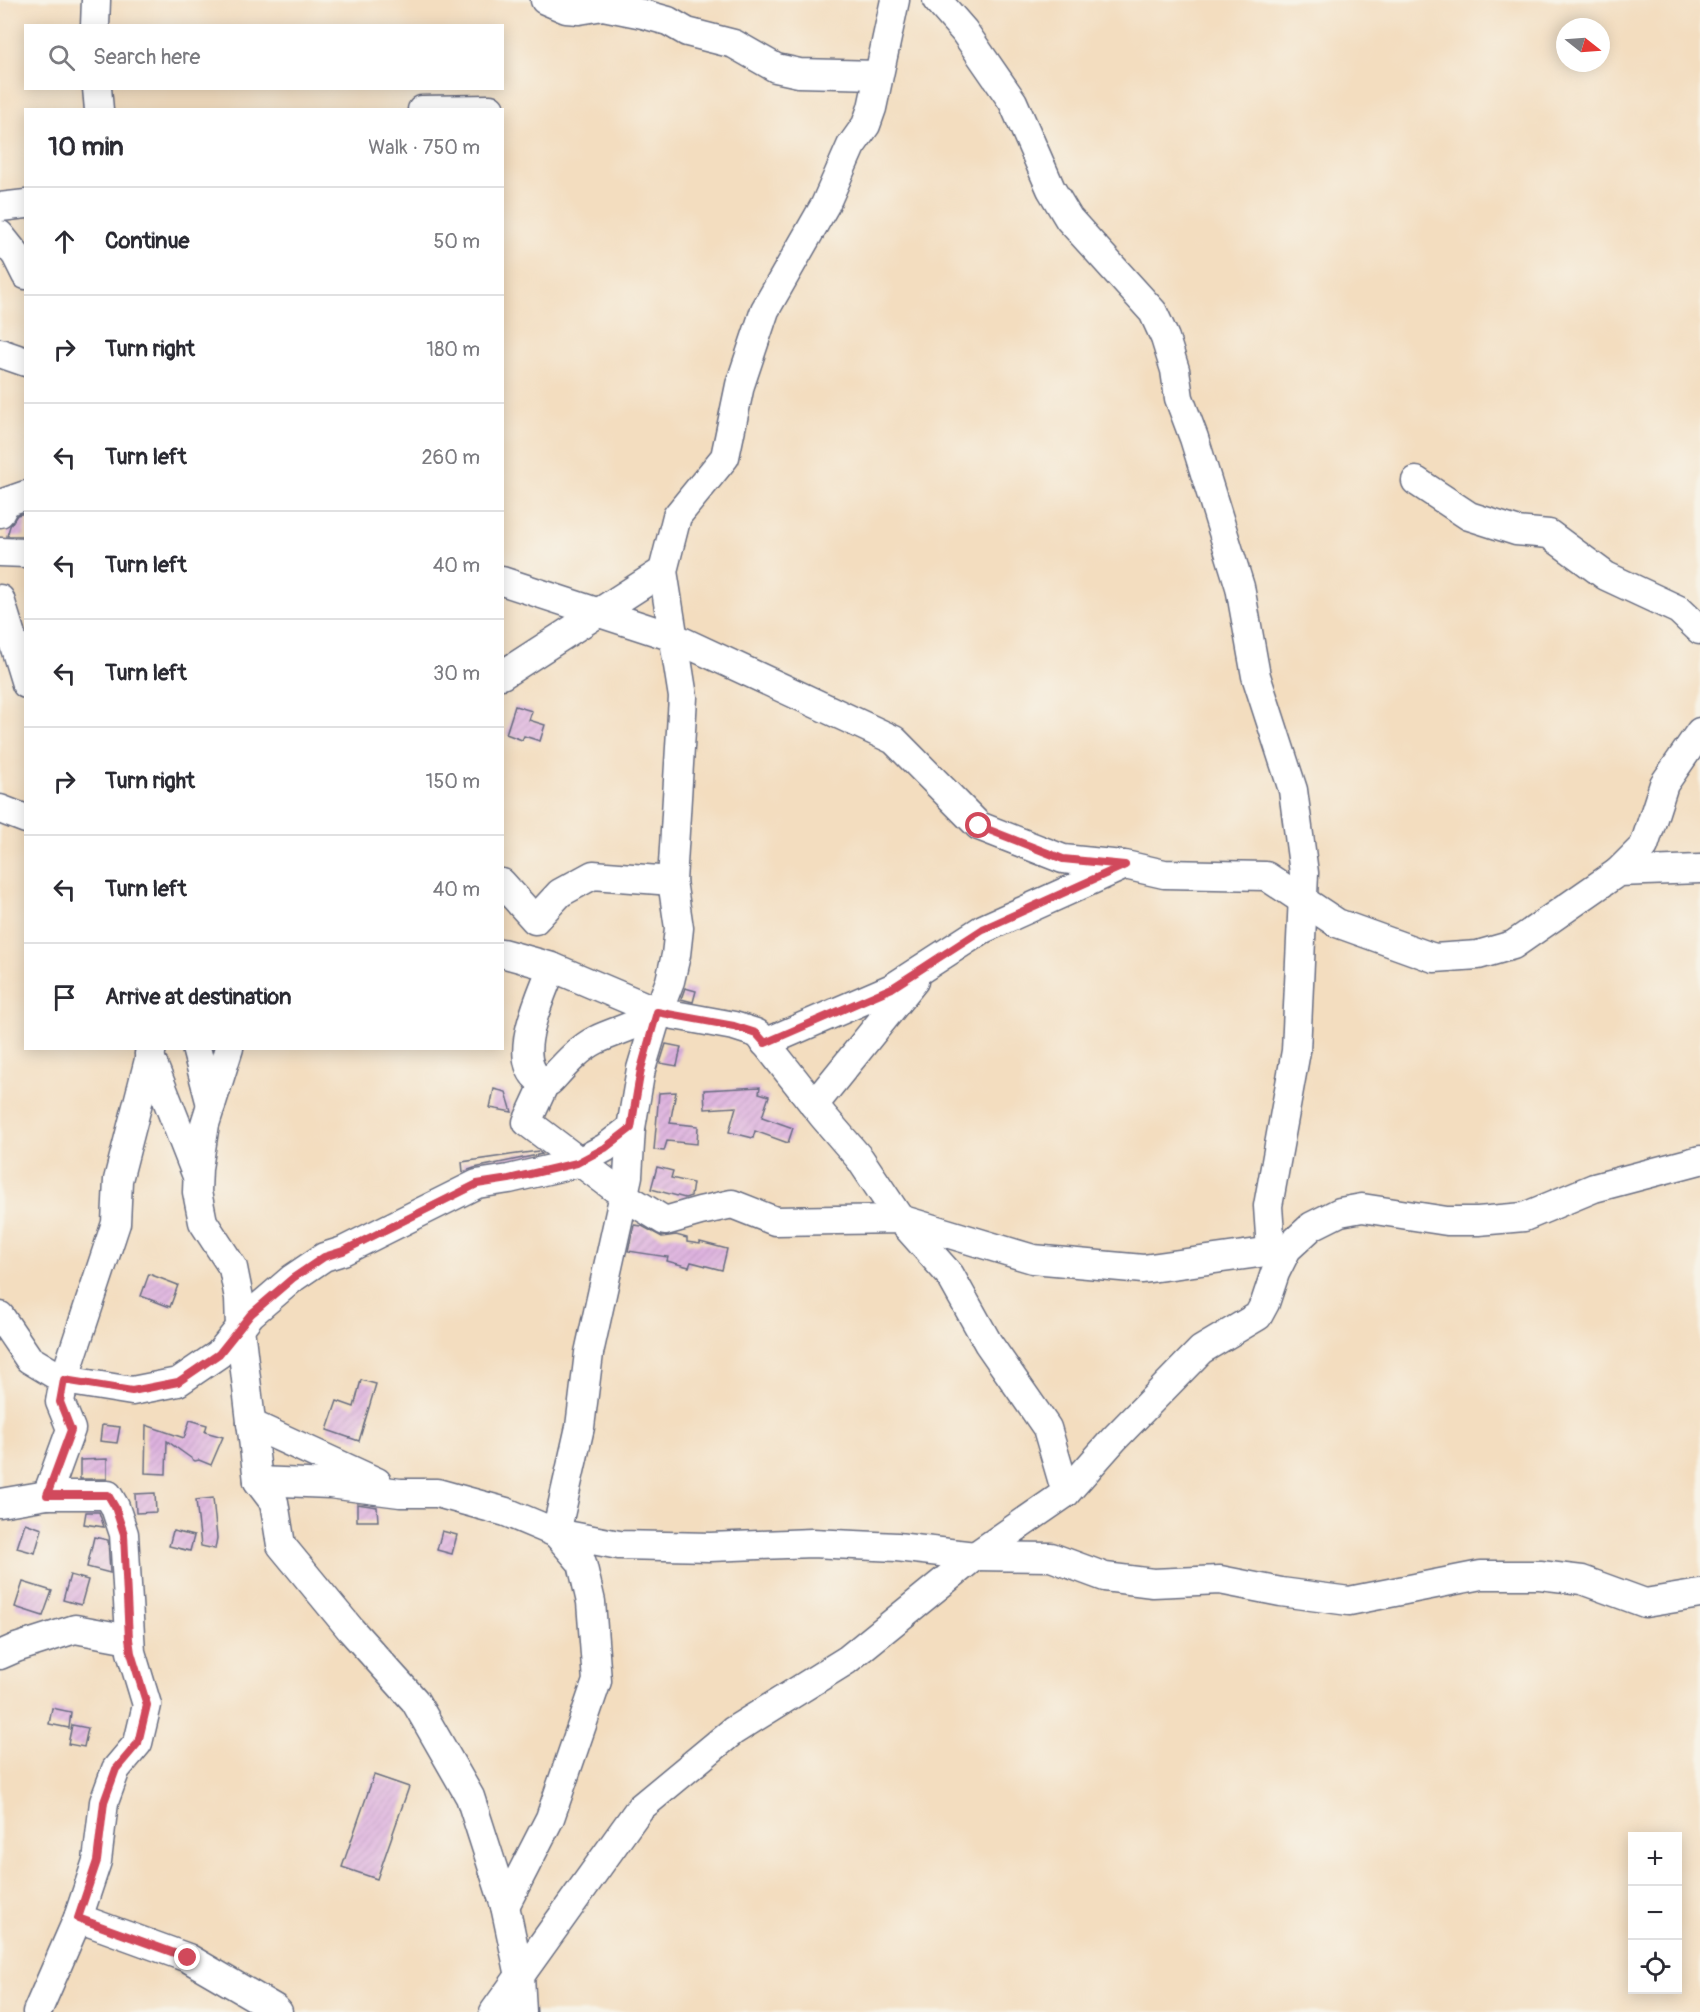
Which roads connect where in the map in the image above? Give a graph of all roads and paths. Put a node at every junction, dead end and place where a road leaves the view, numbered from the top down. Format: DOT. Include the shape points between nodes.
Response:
graph roads {
  1 [pos="96,0"];
  2 [pos="545,0"];
  3 [pos="895,0"];
  4 [pos="937,0"];
  5 [pos="95,24"];
  6 [pos="878,75"];
  7 [pos="97,90"];
  8 [pos="99,108"];
  9 [pos="24,204"];
  10 [pos="0,207"];
  11 [pos="8,239"];
  12 [pos="24,271"];
  13 [pos="0,353"];
  14 [pos="24,361"];
  15 [pos="1416,481"];
  16 [pos="0,552"];
  17 [pos="24,553"];
  18 [pos="663,571"];
  19 [pos="504,582"];
  20 [pos="0,598"];
  21 [pos="600,613"];
  22 [pos="1700,630"];
  23 [pos="673,637"];
  24 [pos="504,674"];
  25 [pos="24,677"];
  26 [pos="1700,732"];
  27 [pos="0,809"];
  28 [pos="24,818"];
  29 [pos="1125,865"];
  30 [pos="1700,869"];
  31 [pos="1618,872"];
  32 [pos="672,881"];
  33 [pos="504,885"];
  34 [pos="1303,901"];
  35 [pos="504,954"];
  36 [pos="927,966"];
  37 [pos="552,967"];
  38 [pos="657,1012"];
  39 [pos="765,1043"];
  40 [pos="197,1050"];
  41 [pos="228,1050"];
  42 [pos="150,1052"];
  43 [pos="545,1083"];
  44 [pos="211,1105"];
  45 [pos="814,1105"];
  46 [pos="631,1128"];
  47 [pos="1700,1160"];
  48 [pos="579,1161"];
  49 [pos="197,1178"];
  50 [pos="624,1196"];
  51 [pos="900,1219"];
  52 [pos="1279,1250"];
  53 [pos="0,1316"];
  54 [pos="240,1328"];
  55 [pos="64,1380"];
  56 [pos="251,1424"];
  57 [pos="258,1481"];
  58 [pos="400,1493"];
  59 [pos="1066,1493"];
  60 [pos="47,1495"];
  61 [pos="0,1503"];
  62 [pos="556,1533"];
  63 [pos="975,1556"];
  64 [pos="1700,1594"];
  65 [pos="129,1639"];
  66 [pos="0,1655"];
  67 [pos="506,1906"];
  68 [pos="78,1918"];
  69 [pos="519,1976"];
  70 [pos="37,2012"];
  71 [pos="278,2012"];
  72 [pos="494,2012"];
  73 [pos="522,2012"];
  1 -- 5 [label="street"];
  2 -- 6 [label="street" via="566,9 603,6 668,21 687,32 734,44 776,68 799,73"];
  3 -- 6 [label="street"];
  4 -- 34 [label="street" via="1013,102 1051,189 1069,219 1153,312 1165,338 1176,370 1179,398 1240,587 1256,676 1293,790 1304,873"];
  6 -- 18 [label="street" via="866,125 851,146 825,205 765,310 740,385 725,457 677,516"];
  7 -- 8 [label="street"];
  9 -- 10 [label="street"];
  11 -- 12 [label="street"];
  13 -- 14 [label="street"];
  15 -- 22 [label="street" via="1469,516 1516,531 1549,534 1606,576 1680,610"];
  16 -- 17 [label="street"];
  18 -- 21 [label="street"];
  18 -- 23 [label="street"];
  19 -- 21 [label="street"];
  20 -- 25 [label="street"];
  21 -- 23 [label="street"];
  21 -- 24 [label="street"];
  23 -- 29 [label="street" via="894,740 979,826 1063,859"];
  23 -- 32 [label="street" via="683,697"];
  26 -- 31 [label="street" via="1664,784 1644,846"];
  27 -- 28 [label="street"];
  29 -- 34 [label="street" via="1164,874 1266,876"];
  29 -- 36 [label="street" via="983,929"];
  30 -- 31 [label="street"];
  31 -- 34 [label="street" via="1513,945 1478,955 1434,958 1337,923"];
  32 -- 33 [label="street" via="593,875 560,893 535,920"];
  32 -- 38 [label="street" via="680,928 672,972"];
  34 -- 52 [label="street" via="1296,1051 1268,1206"];
  35 -- 37 [label="street"];
  36 -- 39 [label="street" via="892,988"];
  36 -- 45 [label="street"];
  37 -- 38 [label="street"];
  37 -- 43 [label="street" via="526,1050 528,1062"];
  38 -- 39 [label="street" via="734,1026 756,1033"];
  38 -- 43 [label="street" via="636,1025 594,1041"];
  38 -- 46 [label="street" via="641,1069"];
  39 -- 45 [label="street"];
  40 -- 44 [label="street"];
  41 -- 44 [label="street"];
  42 -- 49 [label="street"];
  42 -- 55 [label="street" via="118,1180 116,1223"];
  43 -- 48 [label="street" via="527,1122"];
  44 -- 49 [label="street"];
  45 -- 51 [label="street" via="861,1159"];
  46 -- 48 [label="street"];
  46 -- 50 [label="street"];
  47 -- 52 [label="street" via="1594,1188 1524,1217 1447,1221 1362,1208 1340,1212"];
  48 -- 50 [label="street"];
  48 -- 54 [label="street" via="477,1184 327,1256 293,1278"];
  49 -- 54 [label="street" via="203,1222 233,1268"];
  50 -- 51 [label="street" via="665,1221 732,1204 775,1221"];
  50 -- 62 [label="street" via="589,1353 580,1427"];
  51 -- 52 [label="street" via="1033,1259 1143,1269"];
  51 -- 59 [label="street" via="950,1275 988,1343 1047,1428"];
  52 -- 59 [label="street" via="1275,1273 1258,1316 1201,1350"];
  53 -- 55 [label="street" via="29,1359"];
  54 -- 55 [label="street" via="219,1354 178,1382 132,1391"];
  54 -- 56 [label="street"];
  55 -- 60 [label="street" via="60,1402 71,1430"];
  56 -- 57 [label="street"];
  56 -- 58 [label="street"];
  57 -- 58 [label="street" via="330,1484"];
  57 -- 67 [label="street" via="274,1502 281,1545 415,1701 470,1797"];
  58 -- 62 [label="street" via="436,1493 506,1512"];
  59 -- 63 [label="street"];
  60 -- 61 [label="street"];
  60 -- 65 [label="street" via="108,1495 115,1507 124,1534"];
  62 -- 63 [label="street" via="618,1545 812,1543"];
  62 -- 67 [label="street" via="582,1563 591,1602 597,1681 550,1818"];
  63 -- 64 [label="street" via="1051,1557 1106,1577 1153,1583 1220,1580 1349,1601 1481,1575 1582,1580 1645,1603"];
  63 -- 69 [label="street" via="847,1660 733,1731 640,1808"];
  65 -- 66 [label="street" via="75,1629"];
  65 -- 68 [label="street" via="147,1705 138,1743 116,1769 104,1802 97,1861"];
  67 -- 69 [label="street"];
  68 -- 70 [label="street"];
  68 -- 71 [label="street" via="188,1958"];
  69 -- 72 [label="street"];
  69 -- 73 [label="street"];
}
